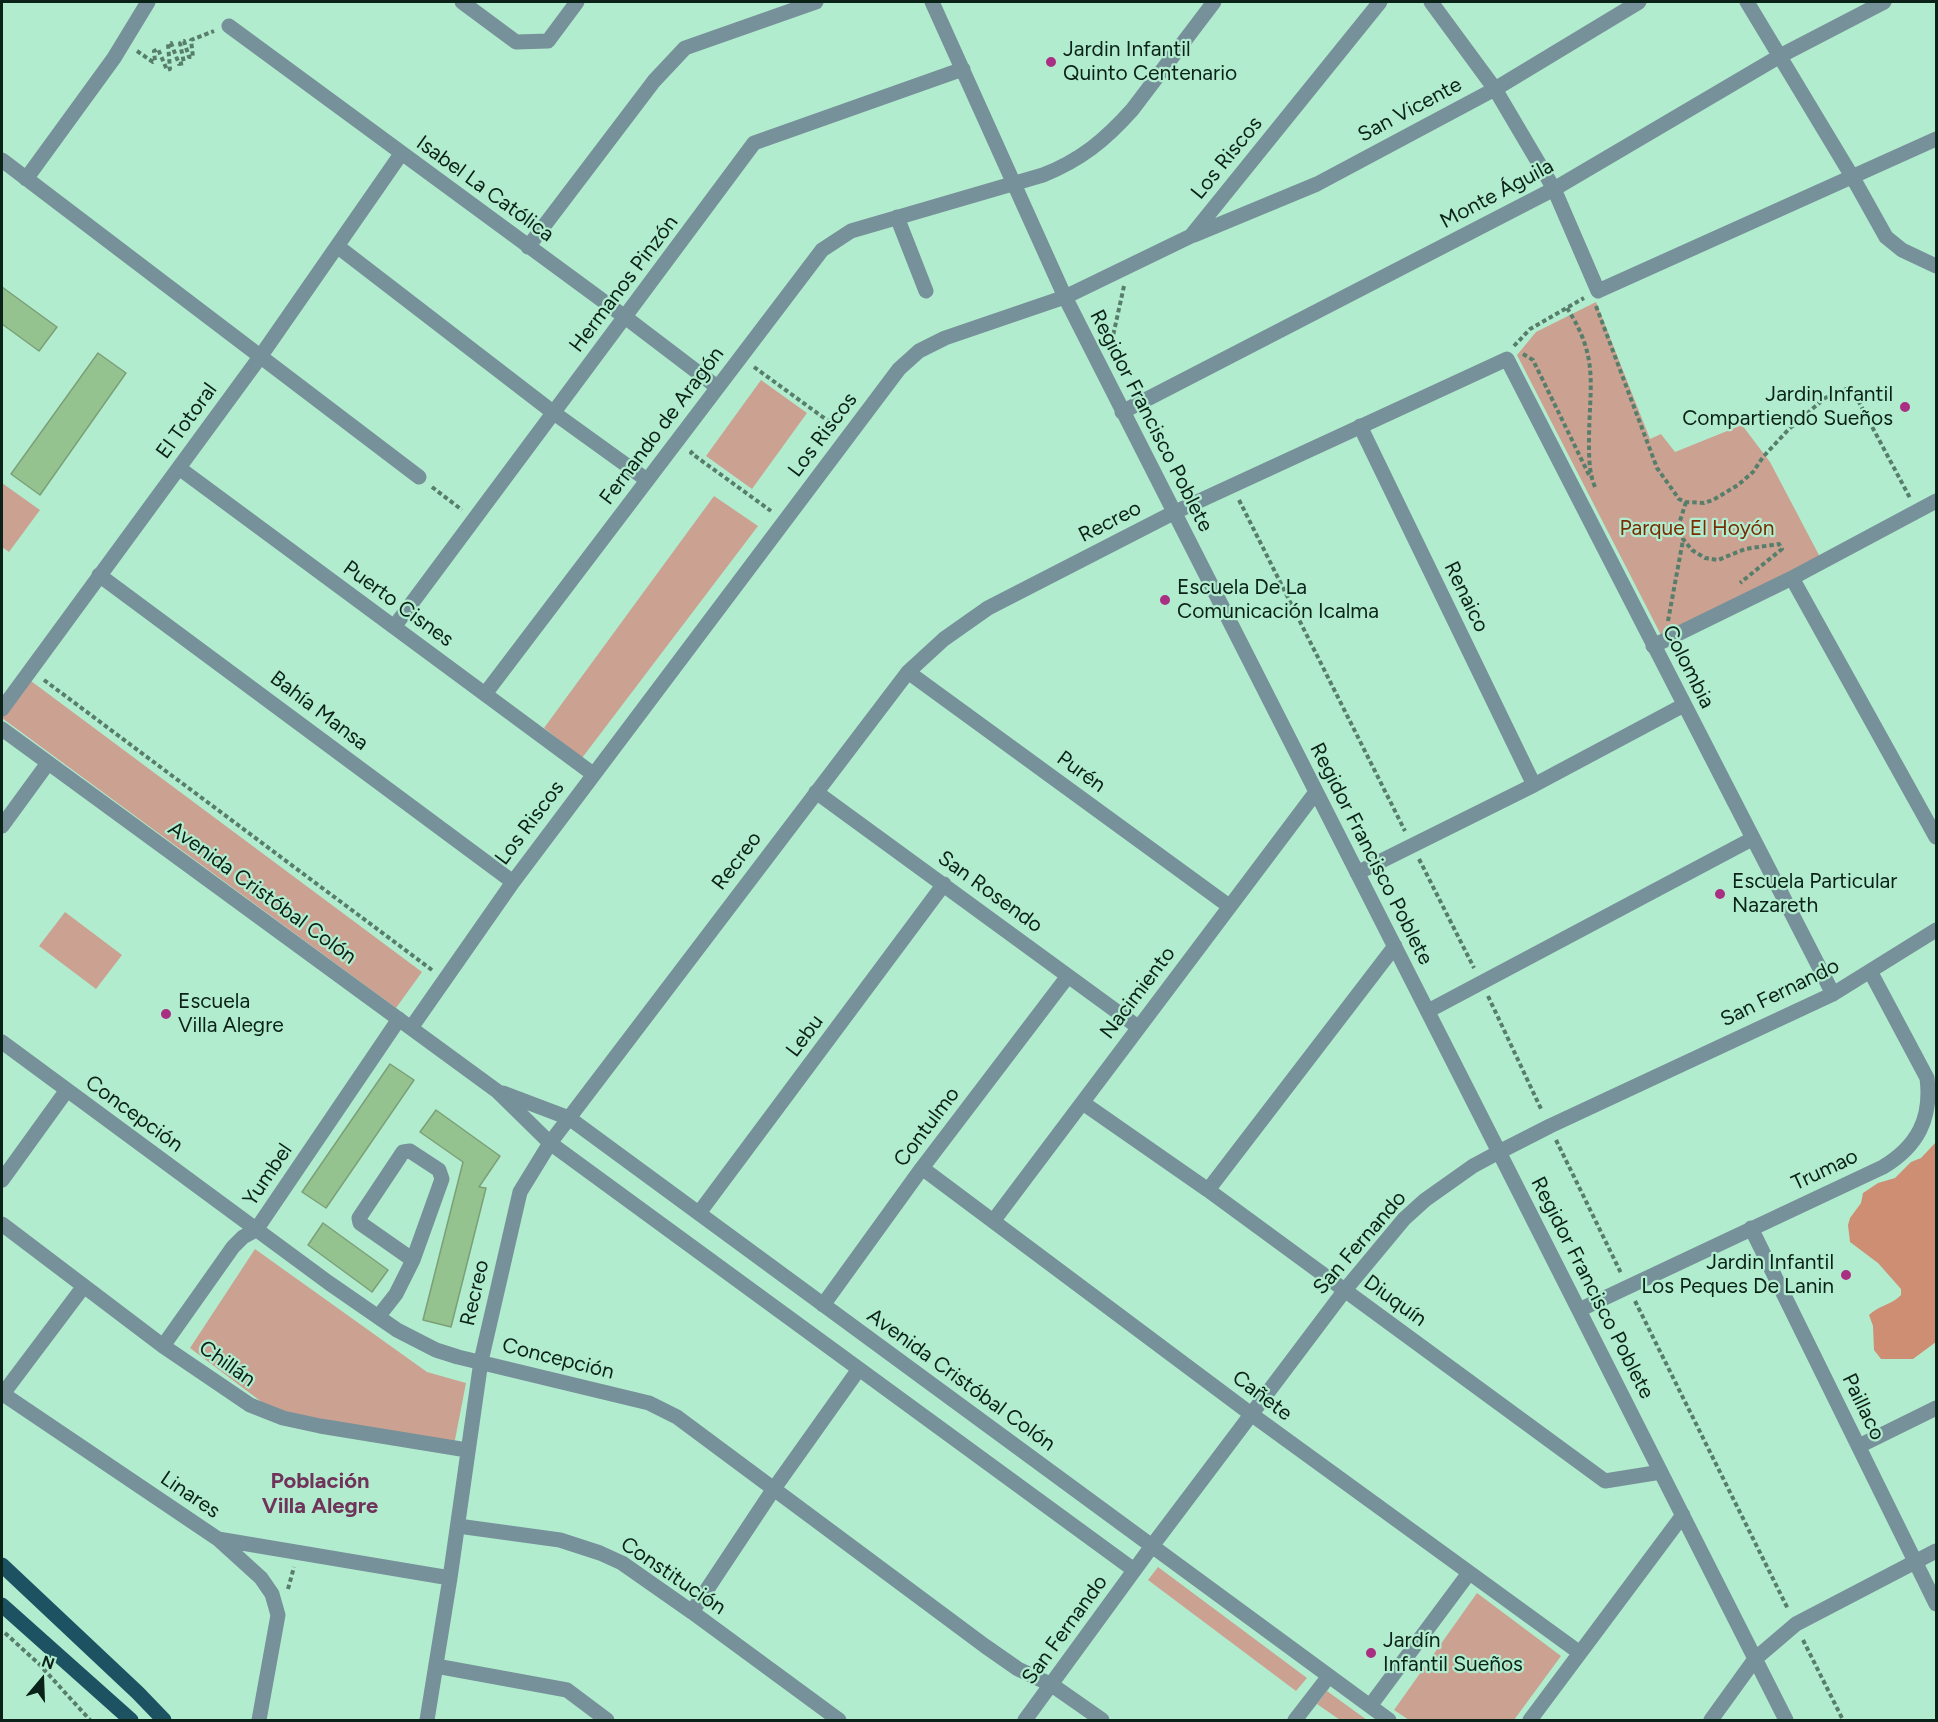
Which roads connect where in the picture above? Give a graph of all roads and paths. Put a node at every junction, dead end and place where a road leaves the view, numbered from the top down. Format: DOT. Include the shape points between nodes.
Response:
graph roads {
  1 [pos="148,2"];
  2 [pos="462,2"];
  3 [pos="577,2"];
  4 [pos="816,2"];
  5 [pos="932,2"];
  6 [pos="1214,2"];
  7 [pos="1380,2"];
  8 [pos="1431,2"];
  9 [pos="1639,2"];
  10 [pos="1747,2"];
  11 [pos="1884,2"];
  12 [pos="229,26"];
  13 [pos="137,51"];
  14 [pos="1780,56"];
  15 [pos="963,69"];
  16 [pos="1495,89"];
  17 [pos="1936,139"];
  18 [pos="401,154"];
  19 [pos="2,160"];
  20 [pos="1853,178"];
  21 [pos="26,179"];
  22 [pos="1012,182"];
  23 [pos="1554,189"];
  24 [pos="897,217"];
  25 [pos="1191,236"];
  26 [pos="337,246"];
  27 [pos="528,247"];
  28 [pos="1932,260"];
  29 [pos="926,291"];
  30 [pos="1595,292"];
  31 [pos="1065,297"];
  32 [pos="1567,308"];
  33 [pos="625,318"];
  34 [pos="1509,355"];
  35 [pos="260,357"];
  36 [pos="769,377"];
  37 [pos="717,387"];
  38 [pos="554,412"];
  39 [pos="1122,412"];
  40 [pos="1360,426"];
  41 [pos="835,427"];
  42 [pos="698,443"];
  43 [pos="179,468"];
  44 [pos="418,477"];
  45 [pos="1591,478"];
  46 [pos="647,480"];
  47 [pos="1232,486"];
  48 [pos="1595,488"];
  49 [pos="1686,502"];
  50 [pos="459,508"];
  51 [pos="1930,508"];
  52 [pos="772,512"];
  53 [pos="1173,513"];
  54 [pos="1683,539"];
  55 [pos="99,575"];
  56 [pos="1792,579"];
  57 [pos="1739,583"];
  58 [pos="394,627"];
  59 [pos="1668,638"];
  60 [pos="1653,646"];
  61 [pos="30,670"];
  62 [pos="908,672"];
  63 [pos="485,694"];
  64 [pos="1684,705"];
  65 [pos="2,708"];
  66 [pos="2,729"];
  67 [pos="48,763"];
  68 [pos="593,774"];
  69 [pos="1534,785"];
  70 [pos="816,792"];
  71 [pos="1316,792"];
  72 [pos="2,826"];
  73 [pos="1936,837"];
  74 [pos="1752,839"];
  75 [pos="1413,846"];
  76 [pos="1358,873"];
  77 [pos="513,882"];
  78 [pos="944,884"];
  79 [pos="1229,906"];
  80 [pos="1936,930"];
  81 [pos="1395,946"];
  82 [pos="1870,971"];
  83 [pos="1068,976"];
  84 [pos="444,980"];
  85 [pos="1481,983"];
  86 [pos="1833,994"];
  87 [pos="1428,1011"];
  88 [pos="405,1023"];
  89 [pos="1138,1027"];
  90 [pos="2,1042"];
  91 [pos="67,1090"];
  92 [pos="497,1091"];
  93 [pos="1083,1104"];
  94 [pos="568,1118"];
  95 [pos="1550,1126"];
  96 [pos="550,1143"];
  97 [pos="1500,1152"];
  98 [pos="922,1168"];
  99 [pos="2,1180"];
  100 [pos="1208,1190"];
  101 [pos="699,1213"];
  102 [pos="994,1220"];
  103 [pos="2,1224"];
  104 [pos="1751,1228"];
  105 [pos="256,1230"];
  106 [pos="413,1260"];
  107 [pos="84,1286"];
  108 [pos="1627,1286"];
  109 [pos="1345,1290"];
  110 [pos="823,1305"];
  111 [pos="1579,1310"];
  112 [pos="378,1317"];
  113 [pos="163,1346"];
  114 [pos="481,1361"];
  115 [pos="859,1369"];
  116 [pos="2,1395"];
  117 [pos="1936,1408"];
  118 [pos="1251,1414"];
  119 [pos="1859,1446"];
  120 [pos="467,1450"];
  121 [pos="1661,1472"];
  122 [pos="773,1490"];
  123 [pos="1683,1515"];
  124 [pos="458,1526"];
  125 [pos="219,1539"];
  126 [pos="1152,1546"];
  127 [pos="1936,1551"];
  128 [pos="299,1552"];
  129 [pos="1916,1562"];
  130 [pos="2,1565"];
  131 [pos="1134,1570"];
  132 [pos="1469,1574"];
  133 [pos="450,1578"];
  134 [pos="1936,1604"];
  135 [pos="2,1605"];
  136 [pos="692,1612"];
  137 [pos="278,1615"];
  138 [pos="1796,1624"];
  139 [pos="2,1630"];
  140 [pos="1580,1653"];
  141 [pos="1755,1659"];
  142 [pos="436,1665"];
  143 [pos="1329,1676"];
  144 [pos="1052,1685"];
  145 [pos="1370,1706"];
  146 [pos="832,1718"];
  147 [pos="90,1720"];
  148 [pos="131,1720"];
  149 [pos="164,1720"];
  150 [pos="260,1720"];
  151 [pos="427,1720"];
  152 [pos="607,1720"];
  153 [pos="1025,1720"];
  154 [pos="1102,1720"];
  155 [pos="1295,1720"];
  156 [pos="1389,1720"];
  157 [pos="1530,1720"];
  158 [pos="1711,1720"];
  159 [pos="1786,1720"];
  160 [pos="1843,1720"];
  1 -- 21 [label="street" via="114,58"];
  2 -- 3 [label="street" via="516,42 548,41"];
  4 -- 27 [label="street" via="685,48 654,81"];
  5 -- 15 [label="street, Regidor Francisco Poblete"];
  6 -- 22 [label="street, Fernando de Aragón" via="1132,110 1104,139 1065,166"];
  7 -- 25 [label="street, Los Riscos"];
  8 -- 16 [label="street"];
  9 -- 16 [label="street, San Vicente"];
  10 -- 14 [label="street"];
  11 -- 14 [label="street, Monte Águila"];
  12 -- 13 [label="path" via="191,40 193,57 189,57 184,41 180,43 184,63 179,64 171,43 168,44 167,70 158,49 154,51 153,62"];
  12 -- 18 [label="street, Isabel La Católica"];
  14 -- 20 [label="street"];
  14 -- 23 [label="street, Monte Águila"];
  15 -- 22 [label="street, Regidor Francisco Poblete"];
  15 -- 33 [label="street, Hermanos Pinzón" via="754,143"];
  16 -- 23 [label="street"];
  16 -- 25 [label="street, San Vicente" via="1317,184"];
  17 -- 20 [label="street"];
  18 -- 26 [label="street, El Totoral"];
  18 -- 27 [label="street, Isabel La Católica"];
  19 -- 21 [label="street"];
  20 -- 28 [label="street" via="1886,237 1902,250"];
  20 -- 30 [label="street"];
  21 -- 35 [label="street"];
  22 -- 24 [label="street, Fernando de Aragón"];
  22 -- 31 [label="street, Regidor Francisco Poblete"];
  23 -- 30 [label="street"];
  23 -- 39 [label="street, Monte Águila"];
  24 -- 29 [label="street"];
  24 -- 37 [label="street, Fernando de Aragón" via="851,231 822,250"];
  25 -- 31 [label="street, Los Riscos"];
  26 -- 35 [label="street, El Totoral"];
  26 -- 38 [label="street"];
  27 -- 33 [label="street, Isabel La Católica"];
  30 -- 32 [label="path"];
  30 -- 49 [label="path" via="1657,468 1679,499"];
  31 -- 39 [label="street, Regidor Francisco Poblete"];
  31 -- 68 [label="street, Los Riscos" via="945,338 919,351 899,369"];
  32 -- 34 [label="path" via="1530,329"];
  32 -- 45 [label="path" via="1582,337 1591,369"];
  33 -- 37 [label="street, Isabel La Católica"];
  33 -- 38 [label="street, Hermanos Pinzón"];
  34 -- 40 [label="street, Recreo"];
  34 -- 45 [label="path" via="1526,355 1533,360"];
  34 -- 60 [label="street, Colombia"];
  35 -- 43 [label="street, El Totoral"];
  35 -- 44 [label="street"];
  36 -- 41 [label="path"];
  37 -- 46 [label="street, Fernando de Aragón"];
  38 -- 46 [label="street"];
  38 -- 58 [label="street, Hermanos Pinzón"];
  39 -- 53 [label="street, Regidor Francisco Poblete"];
  40 -- 47 [label="street, Recreo"];
  40 -- 69 [label="street, Renaico"];
  42 -- 52 [label="path" via="692,453"];
  43 -- 55 [label="street, El Totoral"];
  43 -- 58 [label="street, Puerto Cisnes"];
  44 -- 50 [label="path"];
  45 -- 48 [label="path"];
  46 -- 63 [label="street, Fernando de Aragón"];
  47 -- 53 [label="street, Recreo"];
  47 -- 75 [label="path"];
  49 -- 51 [label="path" via="1713,500 1738,485 1788,429 1825,398 1851,387"];
  49 -- 54 [label="path" via="1679,524"];
  51 -- 56 [label="street"];
  53 -- 62 [label="street, Recreo" via="988,608"];
  53 -- 71 [label="street, Regidor Francisco Poblete"];
  54 -- 57 [label="path" via="1705,558 1718,560 1744,549 1779,544 1782,549"];
  54 -- 59 [label="path" via="1665,633"];
  55 -- 61 [label="street, El Totoral"];
  55 -- 77 [label="street, Bahía Mansa"];
  56 -- 59 [label="street"];
  56 -- 73 [label="street"];
  58 -- 63 [label="street, Puerto Cisnes"];
  59 -- 60 [label="street"];
  60 -- 64 [label="street, Colombia"];
  61 -- 65 [label="street, El Totoral"];
  61 -- 84 [label="path"];
  62 -- 70 [label="street, Recreo"];
  62 -- 79 [label="street, Purén"];
  63 -- 68 [label="street, Puerto Cisnes"];
  64 -- 69 [label="street"];
  64 -- 74 [label="street, Colombia"];
  66 -- 67 [label="street, Avenida Cristóbal Colón"];
  67 -- 72 [label="street"];
  67 -- 88 [label="street, Avenida Cristóbal Colón"];
  68 -- 77 [label="street, Los Riscos"];
  69 -- 75 [label="street"];
  70 -- 78 [label="street, San Rosendo"];
  70 -- 94 [label="street, Recreo"];
  71 -- 76 [label="street, Regidor Francisco Poblete"];
  71 -- 79 [label="street, Nacimiento"];
  74 -- 85 [label="street"];
  74 -- 86 [label="street, Colombia"];
  75 -- 76 [label="street"];
  75 -- 85 [label="path"];
  76 -- 81 [label="street, Regidor Francisco Poblete"];
  77 -- 84 [label="street, Los Riscos"];
  78 -- 83 [label="street, San Rosendo"];
  78 -- 101 [label="street, Lebu"];
  79 -- 89 [label="street, Nacimiento"];
  80 -- 82 [label="street, San Fernando"];
  81 -- 87 [label="street, Regidor Francisco Poblete"];
  81 -- 100 [label="street"];
  82 -- 86 [label="street, San Fernando"];
  82 -- 104 [label="street, Trumao" via="1927,1078 1929,1093 1924,1122 1913,1142 1896,1159"];
  83 -- 89 [label="street, San Rosendo"];
  83 -- 98 [label="street, Contulmo"];
  84 -- 88 [label="street, Los Riscos"];
  85 -- 87 [label="street"];
  85 -- 95 [label="path"];
  86 -- 95 [label="street, San Fernando"];
  87 -- 97 [label="street, Regidor Francisco Poblete"];
  88 -- 92 [label="street, Avenida Cristóbal Colón"];
  88 -- 105 [label="street, Yumbel"];
  89 -- 93 [label="street, Nacimiento"];
  90 -- 91 [label="street, Concepción"];
  91 -- 99 [label="street"];
  91 -- 105 [label="street, Concepción"];
  92 -- 94 [label="street, Avenida Cristóbal Colón"];
  92 -- 96 [label="street, Avenida Cristóbal Colón"];
  93 -- 100 [label="street, Diuquín"];
  93 -- 102 [label="street, Nacimiento"];
  94 -- 96 [label="street, Recreo"];
  94 -- 101 [label="street, Avenida Cristóbal Colón"];
  95 -- 97 [label="street, San Fernando"];
  95 -- 108 [label="path"];
  96 -- 114 [label="street, Recreo" via="520,1192"];
  96 -- 115 [label="street, Avenida Cristóbal Colón"];
  97 -- 109 [label="street, San Fernando" via="1425,1200 1404,1219"];
  97 -- 111 [label="street, Regidor Francisco Poblete"];
  98 -- 102 [label="street, Cañete"];
  98 -- 110 [label="street, Contulmo"];
  100 -- 109 [label="street, Diuquín"];
  101 -- 110 [label="street, Avenida Cristóbal Colón"];
  102 -- 118 [label="street, Cañete"];
  103 -- 107 [label="street, Chillán"];
  104 -- 108 [label="street, Trumao"];
  104 -- 119 [label="street, Paillaco"];
  105 -- 112 [label="street, Concepción"];
  105 -- 113 [label="street, Yumbel" via="233,1247"];
  106 -- 106 [label="street" via="442,1179 439,1170 406,1151 359,1218 360,1223"];
  106 -- 112 [label="street" via="396,1294"];
  107 -- 113 [label="street, Chillán"];
  107 -- 116 [label="street"];
  108 -- 111 [label="street, Trumao"];
  108 -- 138 [label="path"];
  109 -- 118 [label="street, San Fernando"];
  109 -- 121 [label="street, Diuquín" via="1605,1481"];
  110 -- 126 [label="street, Avenida Cristóbal Colón"];
  111 -- 121 [label="street, Regidor Francisco Poblete"];
  112 -- 114 [label="street, Concepción" via="436,1350"];
  113 -- 120 [label="street, Chillán" via="250,1405 282,1418"];
  114 -- 120 [label="street, Recreo"];
  114 -- 122 [label="street, Concepción" via="649,1403 677,1417"];
  115 -- 122 [label="street"];
  115 -- 131 [label="street, Avenida Cristóbal Colón"];
  116 -- 125 [label="street, Linares"];
  117 -- 119 [label="street"];
  118 -- 126 [label="street, San Fernando"];
  118 -- 132 [label="street, Cañete"];
  119 -- 129 [label="street, Paillaco"];
  120 -- 124 [label="street, Recreo"];
  121 -- 123 [label="street, Regidor Francisco Poblete"];
  122 -- 136 [label="street"];
  122 -- 144 [label="street, Concepción" via="985,1646 1018,1669"];
  123 -- 140 [label="street"];
  123 -- 141 [label="street, Regidor Francisco Poblete"];
  124 -- 133 [label="street, Recreo"];
  124 -- 136 [label="street, Constitución" via="581,1545 622,1563"];
  125 -- 128 [label="street, Linares"];
  125 -- 137 [label="street" via="261,1578 272,1594"];
  126 -- 131 [label="street, San Fernando"];
  126 -- 143 [label="street, Avenida Cristóbal Colón"];
  127 -- 129 [label="street"];
  128 -- 133 [label="street, Linares"];
  128 -- 137 [label="path"];
  129 -- 134 [label="street, Paillaco"];
  129 -- 138 [label="street"];
  130 -- 149 [label="main road"];
  131 -- 144 [label="street, San Fernando"];
  132 -- 140 [label="street, Cañete"];
  132 -- 145 [label="street"];
  133 -- 142 [label="street, Recreo"];
  135 -- 148 [label="main road"];
  136 -- 146 [label="street, Constitución"];
  137 -- 150 [label="street"];
  138 -- 141 [label="street"];
  138 -- 160 [label="path"];
  139 -- 147 [label="path"];
  140 -- 157 [label="street"];
  141 -- 158 [label="street"];
  141 -- 159 [label="street, Regidor Francisco Poblete"];
  142 -- 151 [label="street, Recreo"];
  142 -- 152 [label="street" via="567,1690"];
  143 -- 145 [label="street, Avenida Cristóbal Colón"];
  143 -- 155 [label="street"];
  144 -- 153 [label="street, San Fernando"];
  144 -- 154 [label="street, Concepción"];
  145 -- 156 [label="street, Avenida Cristóbal Colón"];
}
